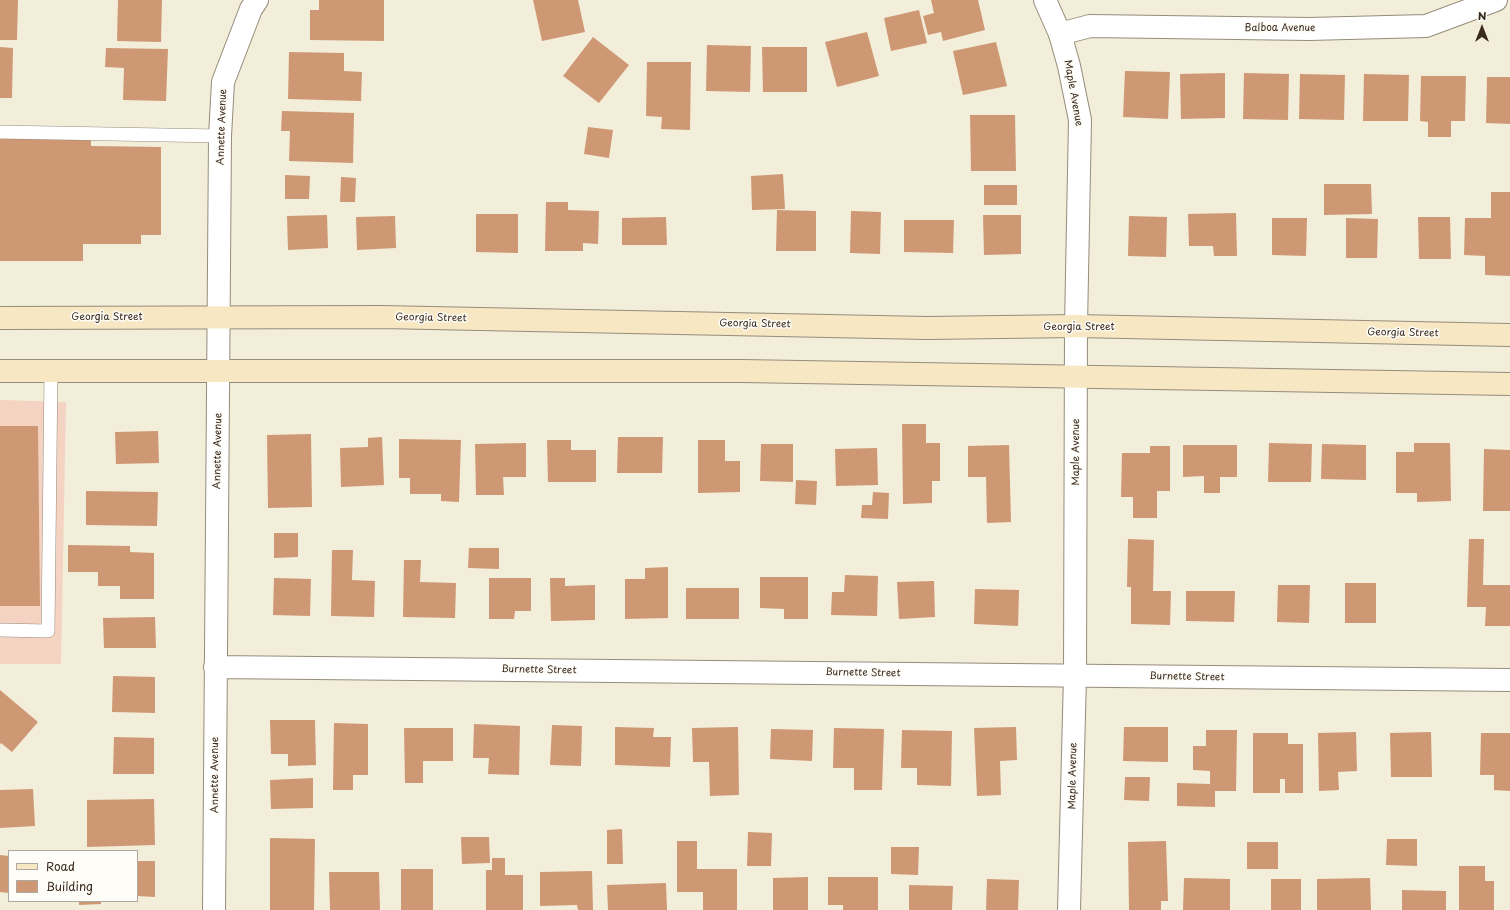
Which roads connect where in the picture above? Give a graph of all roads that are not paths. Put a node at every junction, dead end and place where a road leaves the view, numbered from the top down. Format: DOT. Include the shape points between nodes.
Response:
graph roads {
  1 [pos="257,0"];
  2 [pos="1045,0"];
  3 [pos="1496,0"];
  4 [pos="1060,34"];
  5 [pos="0,132"];
  6 [pos="220,136"];
  7 [pos="219,317"];
  8 [pos="0,318"];
  9 [pos="1076,326"];
  10 [pos="1510,335"];
  11 [pos="0,371"];
  12 [pos="51,371"];
  13 [pos="219,371"];
  14 [pos="1076,377"];
  15 [pos="1510,384"];
  16 [pos="0,630"];
  17 [pos="216,667"];
  18 [pos="1075,676"];
  19 [pos="1510,680"];
  20 [pos="214,910"];
  21 [pos="1069,910"];
  1 -- 6 [label="street, Annette Avenue" via="251,9 223,82"];
  2 -- 4 [label="street, Maple Avenue"];
  3 -- 4 [label="street, Balboa Avenue" via="1426,26 1309,29 1090,26"];
  4 -- 9 [label="street, Maple Avenue" via="1080,120"];
  5 -- 6 [label="lane"];
  6 -- 7 [label="street, Annette Avenue"];
  7 -- 8 [label="main road, Georgia Street"];
  7 -- 9 [label="main road, Georgia Street" via="381,317 927,328"];
  7 -- 13 [label="street, Annette Avenue"];
  9 -- 10 [label="main road, Georgia Street"];
  9 -- 14 [label="street, Maple Avenue"];
  11 -- 12 [label="main road"];
  12 -- 13 [label="main road"];
  12 -- 16 [label="lane" via="48,631"];
  13 -- 14 [label="main road" via="742,371"];
  13 -- 17 [label="street, Annette Avenue"];
  14 -- 15 [label="main road"];
  14 -- 18 [label="street, Maple Avenue"];
  17 -- 18 [label="street, Burnette Street"];
  17 -- 20 [label="street, Annette Avenue"];
  18 -- 19 [label="street, Burnette Street"];
  18 -- 21 [label="street, Maple Avenue"];
}
